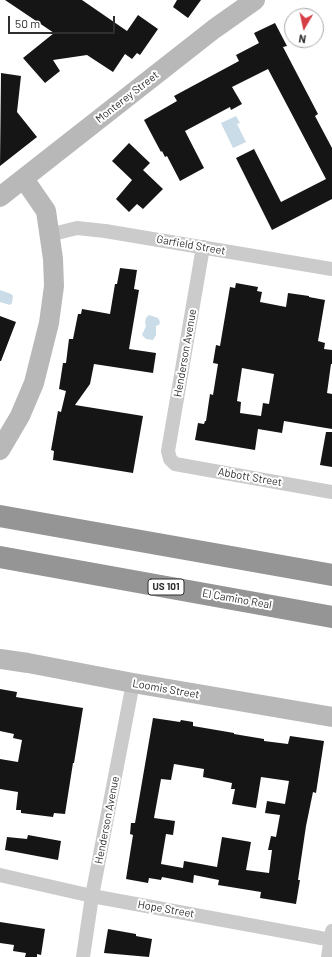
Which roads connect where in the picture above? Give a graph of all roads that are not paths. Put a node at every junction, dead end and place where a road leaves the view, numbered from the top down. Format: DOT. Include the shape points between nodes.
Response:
graph roads {
  1 [pos="255,0"];
  2 [pos="24,179"];
  3 [pos="0,197"];
  4 [pos="49,235"];
  5 [pos="203,247"];
  6 [pos="332,269"];
  7 [pos="0,450"];
  8 [pos="170,459"];
  9 [pos="332,492"];
  10 [pos="0,501"];
  11 [pos="0,516"];
  12 [pos="29,522"];
  13 [pos="0,557"];
  14 [pos="332,575"];
  15 [pos="332,617"];
  16 [pos="0,659"];
  17 [pos="134,684"];
  18 [pos="332,717"];
  19 [pos="0,875"];
  20 [pos="92,896"];
  21 [pos="332,937"];
  22 [pos="83,957"];
  23 [pos="328,957"];
  1 -- 2 [label="street, Monterey Street"];
  2 -- 3 [label="street, Monterey Street"];
  2 -- 4 [label="street" via="46,211"];
  4 -- 5 [label="street, Garfield Street" via="77,228"];
  4 -- 7 [label="street" via="54,286 49,323 34,383 20,416"];
  5 -- 6 [label="street, Garfield Street"];
  5 -- 8 [label="street, Henderson Avenue" via="168,451"];
  8 -- 9 [label="street, Abbott Street" via="176,464"];
  10 -- 12 [label="highway" via="13,504"];
  11 -- 12 [label="highway"];
  12 -- 14 [label="highway"];
  13 -- 15 [label="highway, El Camino Real / US 101"];
  16 -- 17 [label="street, Loomis Street"];
  17 -- 18 [label="street, Loomis Street"];
  17 -- 20 [label="street, Henderson Avenue"];
  19 -- 20 [label="street, Hope Street"];
  20 -- 21 [label="street, Hope Street"];
  20 -- 22 [label="street, Henderson Avenue"];
  21 -- 23 [label="street"];
}
